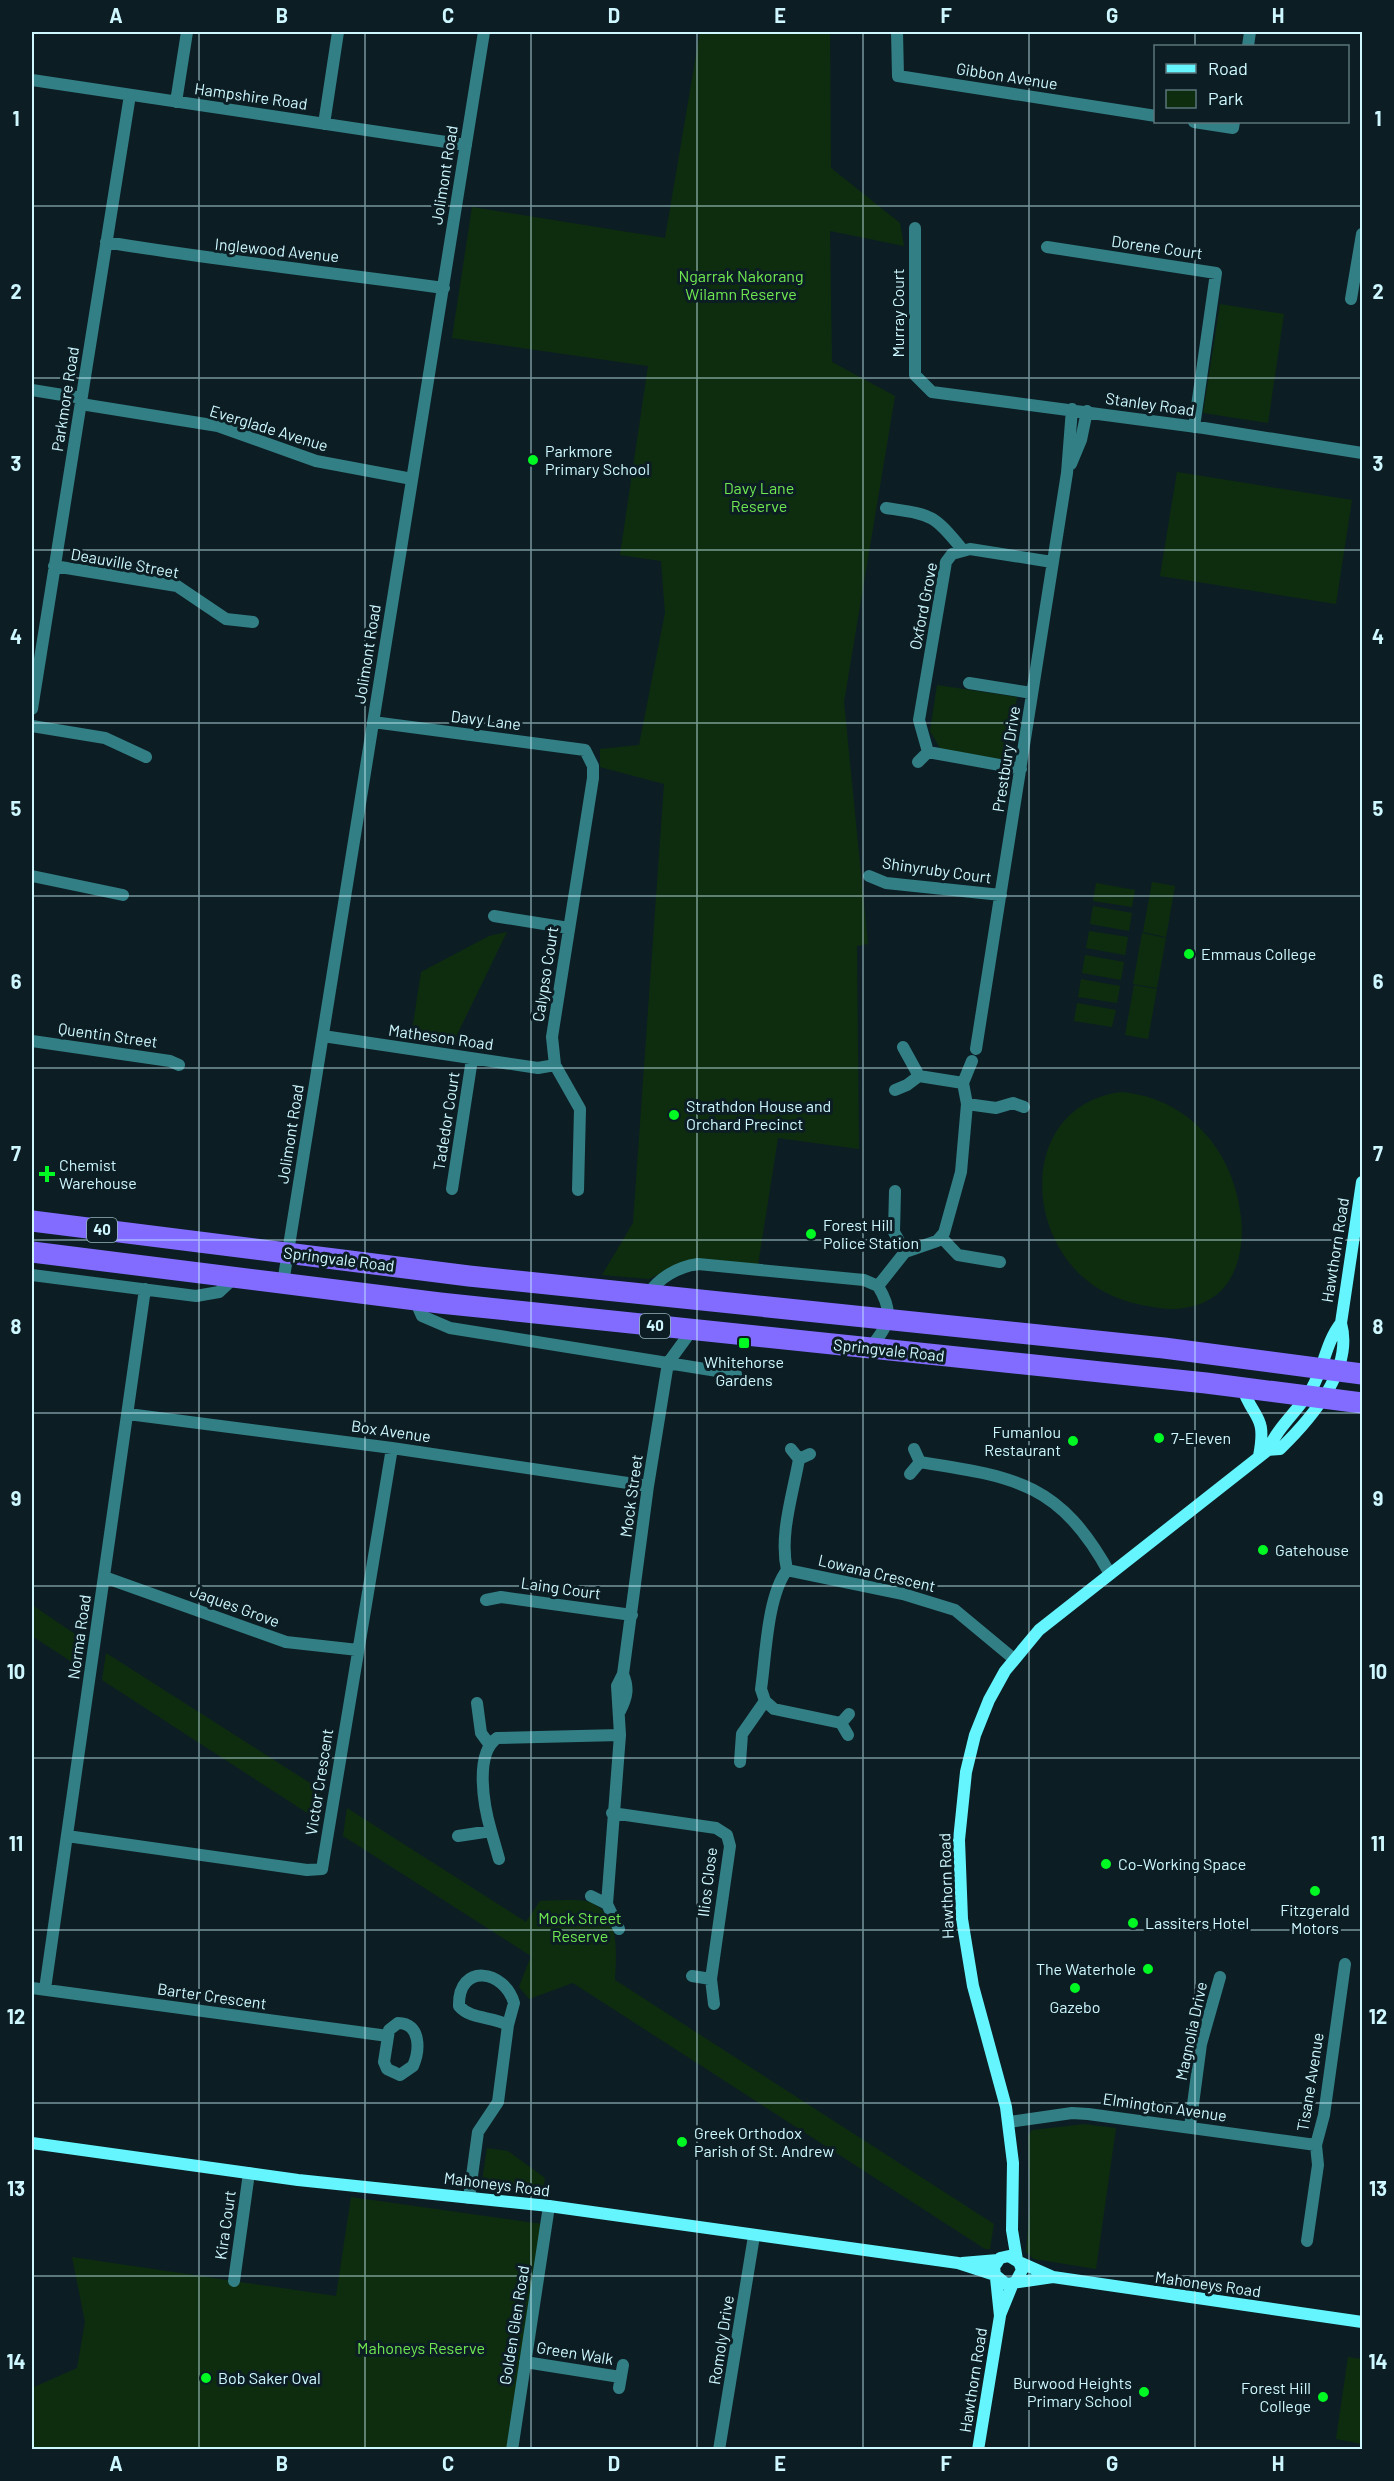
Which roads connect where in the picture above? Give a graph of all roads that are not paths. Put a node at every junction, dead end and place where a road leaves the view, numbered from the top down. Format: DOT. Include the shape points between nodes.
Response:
graph roads {
  1 [pos="187,32"];
  2 [pos="338,32"];
  3 [pos="484,32"];
  4 [pos="897,32"];
  5 [pos="32,80"];
  6 [pos="130,95"];
  7 [pos="176,102"];
  8 [pos="1154,116"];
  9 [pos="1200,123"];
  10 [pos="1234,123"];
  11 [pos="324,124"];
  12 [pos="466,145"];
  13 [pos="915,228"];
  14 [pos="1362,234"];
  15 [pos="106,242"];
  16 [pos="1047,247"];
  17 [pos="444,288"];
  18 [pos="1351,298"];
  19 [pos="32,390"];
  20 [pos="932,392"];
  21 [pos="81,401"];
  22 [pos="1072,409"];
  23 [pos="1087,411"];
  24 [pos="1194,427"];
  25 [pos="1362,453"];
  26 [pos="1067,473"];
  27 [pos="412,479"];
  28 [pos="886,508"];
  29 [pos="962,549"];
  30 [pos="1052,562"];
  31 [pos="54,566"];
  32 [pos="253,621"];
  33 [pos="969,683"];
  34 [pos="1032,693"];
  35 [pos="32,709"];
  36 [pos="373,722"];
  37 [pos="32,726"];
  38 [pos="927,752"];
  39 [pos="146,757"];
  40 [pos="590,759"];
  41 [pos="918,762"];
  42 [pos="1021,769"];
  43 [pos="32,876"];
  44 [pos="869,876"];
  45 [pos="123,895"];
  46 [pos="1001,895"];
  47 [pos="494,916"];
  48 [pos="569,928"];
  49 [pos="322,1036"];
  50 [pos="32,1041"];
  51 [pos="903,1047"];
  52 [pos="472,1059"];
  53 [pos="179,1065"];
  54 [pos="555,1065"];
  55 [pos="919,1076"];
  56 [pos="963,1083"];
  57 [pos="895,1090"];
  58 [pos="967,1104"];
  59 [pos="1023,1107"];
  60 [pos="452,1189"];
  61 [pos="578,1190"];
  62 [pos="1362,1190"];
  63 [pos="895,1191"];
  64 [pos="32,1221"];
  65 [pos="941,1238"];
  66 [pos="32,1252"];
  67 [pos="905,1252"];
  68 [pos="288,1253"];
  69 [pos="1000,1262"];
  70 [pos="32,1275"];
  71 [pos="235,1277"];
  72 [pos="283,1283"];
  73 [pos="878,1286"];
  74 [pos="145,1289"];
  75 [pos="648,1294"];
  76 [pos="415,1300"];
  77 [pos="888,1319"];
  78 [pos="692,1330"];
  79 [pos="870,1348"];
  80 [pos="668,1363"];
  81 [pos="1329,1369"];
  82 [pos="736,1374"];
  83 [pos="1362,1374"];
  84 [pos="1242,1387"];
  85 [pos="1315,1397"];
  86 [pos="1362,1403"];
  87 [pos="128,1413"];
  88 [pos="392,1448"];
  89 [pos="914,1449"];
  90 [pos="1264,1453"];
  91 [pos="800,1454"];
  92 [pos="920,1462"];
  93 [pos="910,1474"];
  94 [pos="648,1486"];
  95 [pos="788,1570"];
  96 [pos="1110,1574"];
  97 [pos="104,1577"];
  98 [pos="486,1600"];
  99 [pos="632,1615"];
  100 [pos="358,1650"];
  101 [pos="1014,1659"];
  102 [pos="765,1701"];
  103 [pos="477,1702"];
  104 [pos="620,1736"];
  105 [pos="848,1736"];
  106 [pos="489,1744"];
  107 [pos="740,1762"];
  108 [pos="612,1813"];
  109 [pos="491,1831"];
  110 [pos="67,1836"];
  111 [pos="458,1836"];
  112 [pos="499,1859"];
  113 [pos="591,1896"];
  114 [pos="607,1904"];
  115 [pos="619,1929"];
  116 [pos="1345,1964"];
  117 [pos="692,1976"];
  118 [pos="1220,1977"];
  119 [pos="711,1979"];
  120 [pos="32,1988"];
  121 [pos="45,1989"];
  122 [pos="714,2004"];
  123 [pos="508,2025"];
  124 [pos="388,2036"];
  125 [pos="1009,2122"];
  126 [pos="1190,2127"];
  127 [pos="32,2143"];
  128 [pos="1316,2145"];
  129 [pos="249,2173"];
  130 [pos="469,2198"];
  131 [pos="549,2206"];
  132 [pos="1012,2230"];
  133 [pos="754,2236"];
  134 [pos="1307,2241"];
  135 [pos="999,2259"];
  136 [pos="1018,2261"];
  137 [pos="958,2263"];
  138 [pos="995,2276"];
  139 [pos="1053,2277"];
  140 [pos="234,2281"];
  141 [pos="1015,2282"];
  142 [pos="1000,2316"];
  143 [pos="1362,2322"];
  144 [pos="525,2362"];
  145 [pos="621,2377"];
  146 [pos="512,2450"];
  147 [pos="719,2450"];
  148 [pos="978,2450"];
  1 -- 7 [label="street"];
  2 -- 11 [label="street"];
  3 -- 12 [label="street, Jolimont Road"];
  4 -- 8 [label="street, Gibbon Avenue" via="898,76"];
  5 -- 6 [label="street, Hampshire Road"];
  6 -- 7 [label="street, Hampshire Road"];
  6 -- 15 [label="street, Parkmore Road"];
  7 -- 11 [label="street, Hampshire Road"];
  9 -- 10 [label="street" via="1233,128"];
  11 -- 12 [label="street, Hampshire Road"];
  12 -- 17 [label="street, Jolimont Road"];
  13 -- 20 [label="street, Murray Court" via="915,375"];
  14 -- 18 [label="street"];
  15 -- 17 [label="street, Inglewood Avenue" via="228,262 321,270"];
  15 -- 21 [label="street, Parkmore Road"];
  16 -- 24 [label="street, Dorene Court" via="1216,273"];
  17 -- 27 [label="street, Jolimont Road"];
  19 -- 21 [label="street, Everglade Avenue"];
  20 -- 22 [label="street, Stanley Road"];
  21 -- 27 [label="street, Everglade Avenue" via="218,426 316,461"];
  21 -- 31 [label="street, Parkmore Road"];
  22 -- 23 [label="street, Stanley Road"];
  22 -- 26 [label="street, Prestbury Drive"];
  23 -- 24 [label="street, Stanley Road"];
  23 -- 26 [label="street, Prestbury Drive" via="1081,441"];
  24 -- 25 [label="street, Stanley Road"];
  26 -- 30 [label="street, Prestbury Drive"];
  27 -- 36 [label="street, Jolimont Road"];
  28 -- 29 [label="street" via="928,515"];
  29 -- 30 [label="street"];
  29 -- 38 [label="street, Oxford Grove" via="946,562 942,584 919,720"];
  30 -- 34 [label="street, Prestbury Drive"];
  31 -- 32 [label="street, Deauville Street" via="177,585 226,619"];
  31 -- 35 [label="street, Parkmore Road"];
  33 -- 34 [label="street"];
  34 -- 42 [label="street, Prestbury Drive"];
  36 -- 40 [label="street, Davy Lane" via="585,750"];
  36 -- 49 [label="street, Jolimont Road"];
  37 -- 39 [label="street" via="105,738"];
  38 -- 41 [label="street"];
  38 -- 42 [label="street"];
  40 -- 48 [label="street, Calypso Court" via="593,778"];
  42 -- 46 [label="street, Prestbury Drive"];
  43 -- 45 [label="street"];
  44 -- 46 [label="street, Shinyruby Court" via="886,883"];
  46 -- 56 [label="street, Prestbury Drive" via="974,1055"];
  47 -- 48 [label="street"];
  48 -- 54 [label="street, Calypso Court" via="552,1037"];
  49 -- 52 [label="street, Matheson Road"];
  49 -- 68 [label="street, Jolimont Road"];
  50 -- 53 [label="street, Quentin Street" via="170,1060"];
  51 -- 55 [label="street"];
  52 -- 54 [label="street, Matheson Road" via="538,1068"];
  52 -- 60 [label="street, Tadedor Court"];
  54 -- 61 [label="street, Calypso Court" via="580,1109"];
  55 -- 56 [label="street"];
  55 -- 57 [label="street"];
  56 -- 58 [label="street"];
  58 -- 59 [label="street" via="996,1108 1013,1103"];
  58 -- 65 [label="street" via="959,1185"];
  62 -- 81 [label="main road, Hawthorn Road" via="1341,1323 1333,1333"];
  63 -- 67 [label="street" via="894,1232"];
  64 -- 68 [label="highway, Springvale Road / 40"];
  65 -- 67 [label="street"];
  65 -- 69 [label="street" via="958,1255"];
  66 -- 71 [label="highway, Springvale Road / 40"];
  67 -- 73 [label="street"];
  68 -- 72 [label="street, Jolimont Road"];
  68 -- 75 [label="highway, Springvale Road / 40"];
  70 -- 74 [label="street"];
  71 -- 72 [label="highway, Springvale Road / 40"];
  71 -- 74 [label="street" via="223,1290 206,1295"];
  72 -- 76 [label="highway, Springvale Road / 40"];
  73 -- 75 [label="street" via="864,1280 698,1264 676,1270 656,1283"];
  73 -- 77 [label="street" via="887,1304"];
  74 -- 87 [label="street, Norma Road"];
  75 -- 77 [label="highway, Springvale Road / 40"];
  76 -- 78 [label="highway, Springvale Road / 40"];
  76 -- 80 [label="street" via="422,1316 446,1326"];
  77 -- 79 [label="street" via="885,1331"];
  77 -- 81 [label="highway, Springvale Road / 40"];
  78 -- 79 [label="highway, Springvale Road / 40"];
  78 -- 80 [label="street, Mock Street"];
  79 -- 84 [label="highway, Springvale Road / 40"];
  80 -- 82 [label="street"];
  80 -- 94 [label="street, Mock Street"];
  81 -- 83 [label="highway, Springvale Road / 40"];
  81 -- 85 [label="main road, Hawthorn Road"];
  84 -- 85 [label="highway, Springvale Road / 40"];
  84 -- 90 [label="main road" via="1261,1423"];
  85 -- 86 [label="highway, Springvale Road / 40"];
  85 -- 90 [label="main road, Hawthorn Road" via="1311,1416 1280,1449"];
  87 -- 88 [label="street, Box Avenue"];
  87 -- 97 [label="street, Norma Road"];
  88 -- 94 [label="street, Box Avenue"];
  88 -- 100 [label="street, Victor Crescent"];
  89 -- 92 [label="street"];
  90 -- 96 [label="main road, Hawthorn Road"];
  91 -- 95 [label="street" via="785,1539"];
  92 -- 93 [label="street"];
  92 -- 96 [label="street" via="1002,1476 1038,1492 1071,1516"];
  94 -- 99 [label="street, Mock Street"];
  95 -- 101 [label="street, Lowana Crescent" via="903,1594 955,1610"];
  95 -- 102 [label="street" via="780,1580 774,1605 761,1689"];
  96 -- 101 [label="main road, Hawthorn Road" via="1048,1622"];
  97 -- 100 [label="street, Jaques Grove" via="286,1642"];
  97 -- 110 [label="street, Norma Road"];
  98 -- 99 [label="street, Laing Court" via="501,1597"];
  99 -- 104 [label="street, Mock Street" via="623,1674 628,1685 627,1698 620,1711"];
  100 -- 110 [label="street, Victor Crescent" via="322,1869"];
  101 -- 125 [label="main road, Hawthorn Road" via="996,1686 975,1735 963,1793 958,1850 967,1955"];
  102 -- 105 [label="street" via="783,1712 845,1718"];
  102 -- 107 [label="street" via="742,1734"];
  103 -- 106 [label="street" via="481,1733"];
  104 -- 106 [label="street" via="497,1738"];
  104 -- 108 [label="street, Mock Street"];
  106 -- 109 [label="street" via="484,1796"];
  108 -- 114 [label="street, Mock Street"];
  108 -- 119 [label="street, Ilios Close" via="716,1828 727,1835 730,1846"];
  109 -- 111 [label="street"];
  109 -- 112 [label="street"];
  110 -- 121 [label="street, Norma Road"];
  113 -- 114 [label="street"];
  114 -- 115 [label="street, Mock Street"];
  116 -- 128 [label="street, Tisane Avenue" via="1324,2115"];
  117 -- 119 [label="street"];
  118 -- 126 [label="street, Magnolia Drive" via="1201,2044"];
  119 -- 122 [label="street, Ilios Close"];
  120 -- 121 [label="street, Barter Crescent"];
  121 -- 124 [label="street, Barter Crescent"];
  123 -- 123 [label="street" via="465,2014 459,2006 458,1994 471,1977 489,1976 507,1989 514,2003"];
  123 -- 130 [label="street" via="498,2102 478,2132"];
  125 -- 126 [label="street, Elmington Avenue" via="1080,2113"];
  125 -- 132 [label="main road, Hawthorn Road"];
  126 -- 128 [label="street, Elmington Avenue"];
  127 -- 129 [label="main road, Mahoneys Road"];
  128 -- 134 [label="street, Tisane Avenue" via="1318,2165"];
  129 -- 130 [label="main road, Mahoneys Road"];
  129 -- 140 [label="street, Kira Court"];
  130 -- 131 [label="main road, Mahoneys Road"];
  131 -- 133 [label="main road, Mahoneys Road"];
  131 -- 144 [label="street, Golden Glen Road"];
  132 -- 135 [label="main road, Hawthorn Road"];
  132 -- 136 [label="main road, Hawthorn Road"];
  133 -- 137 [label="main road, Mahoneys Road"];
  133 -- 147 [label="street, Romoly Drive"];
  135 -- 136 [label="main road" via="1009,2256"];
  135 -- 137 [label="main road, Mahoneys Road"];
  135 -- 138 [label="main road" via="994,2267"];
  136 -- 139 [label="main road, Mahoneys Road"];
  136 -- 141 [label="main road" via="1022,2270"];
  137 -- 138 [label="main road, Mahoneys Road"];
  138 -- 141 [label="main road" via="1002,2283"];
  138 -- 142 [label="main road, Hawthorn Road"];
  139 -- 141 [label="main road, Mahoneys Road"];
  139 -- 143 [label="main road, Mahoneys Road"];
  141 -- 142 [label="main road, Hawthorn Road"];
  142 -- 148 [label="main road, Hawthorn Road"];
  144 -- 145 [label="street, Green Walk"];
  144 -- 146 [label="street, Golden Glen Road"];
}
